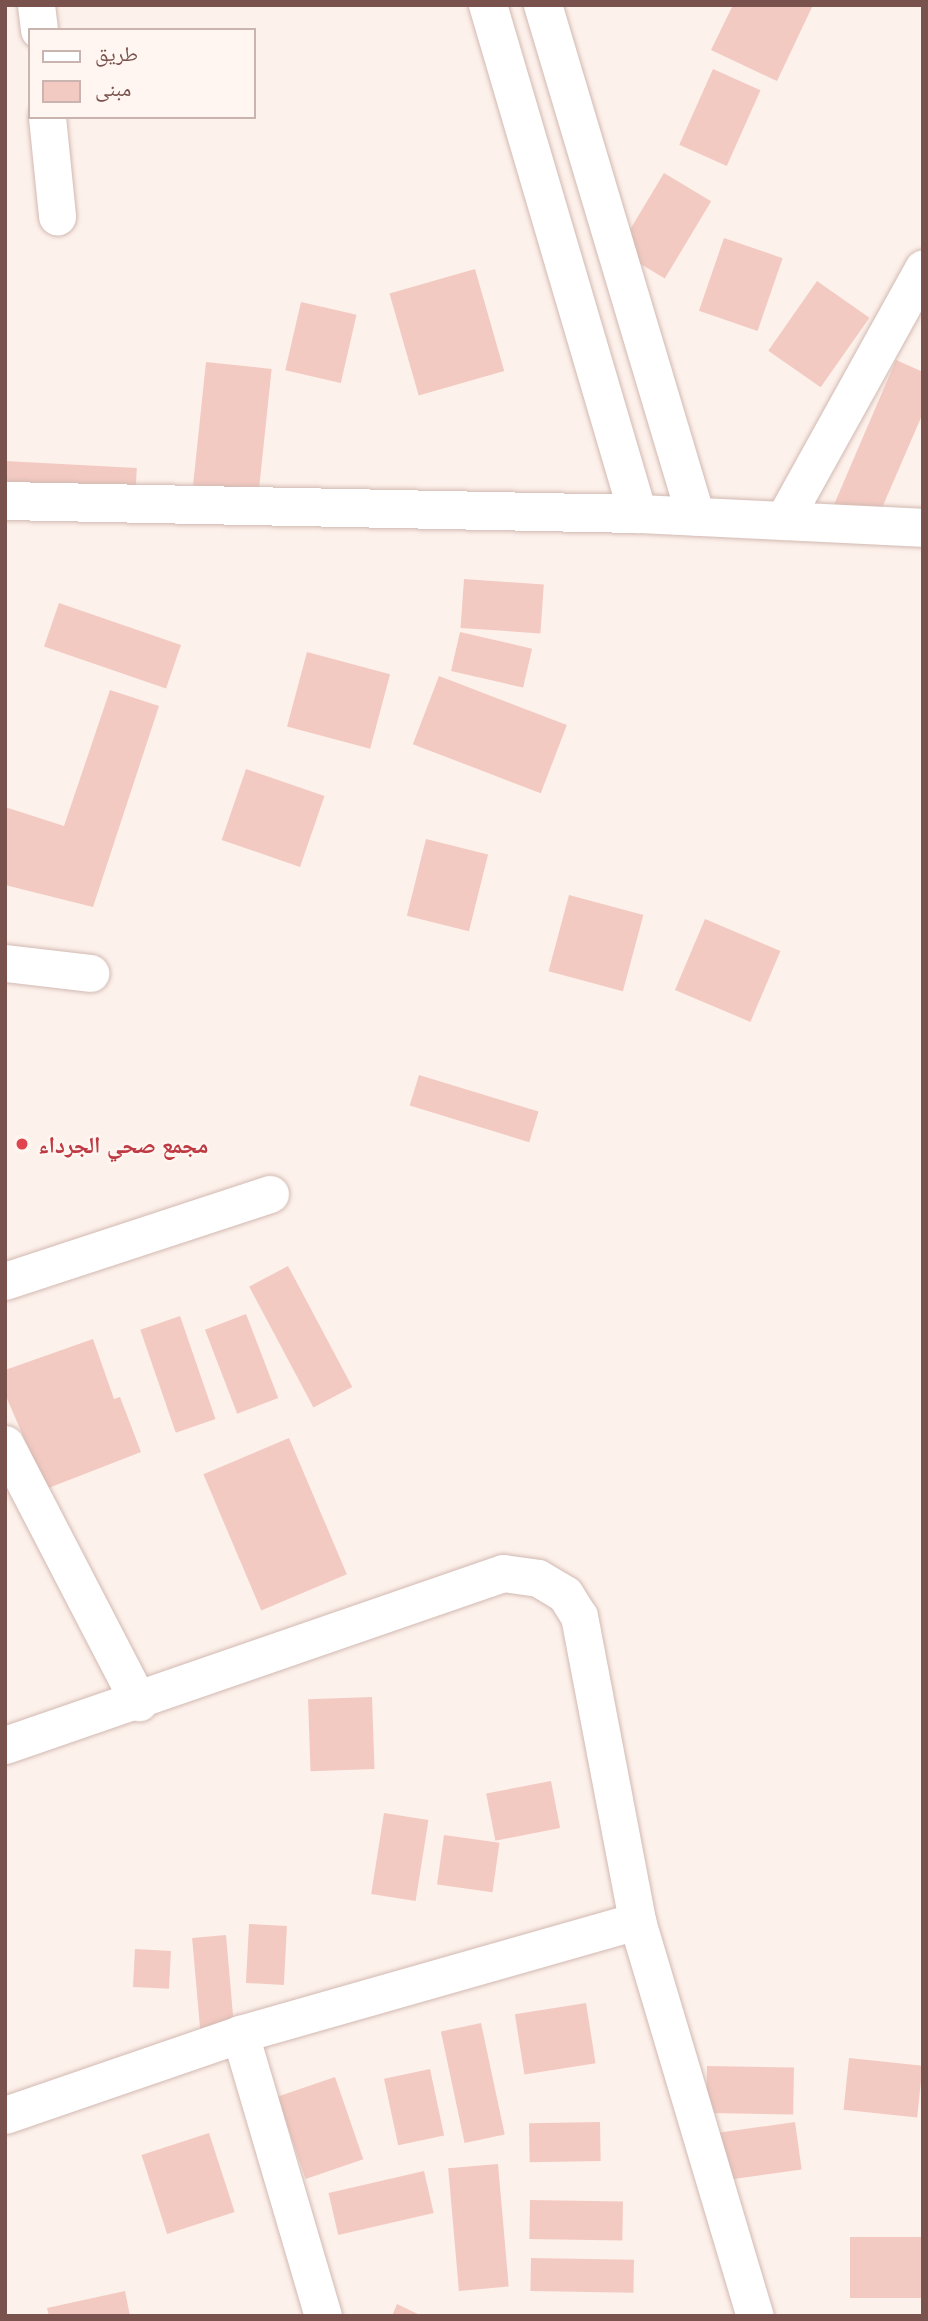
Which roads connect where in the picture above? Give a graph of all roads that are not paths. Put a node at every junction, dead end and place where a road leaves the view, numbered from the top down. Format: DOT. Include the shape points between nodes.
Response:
graph roads {
  1 [pos="36,5"];
  2 [pos="488,5"];
  3 [pos="543,5"];
  4 [pos="39,28"];
  5 [pos="47,119"];
  6 [pos="57,216"];
  7 [pos="923,268"];
  8 [pos="5,501"];
  9 [pos="638,514"];
  10 [pos="696,517"];
  11 [pos="783,521"];
  12 [pos="923,528"];
  13 [pos="5,963"];
  14 [pos="90,973"];
  15 [pos="270,1194"];
  16 [pos="5,1281"];
  17 [pos="5,1444"];
  18 [pos="139,1702"];
  19 [pos="5,1745"];
  20 [pos="638,1921"];
  21 [pos="240,2034"];
  22 [pos="5,2115"];
  23 [pos="323,2316"];
  24 [pos="755,2316"];
  1 -- 4 [label="street"];
  2 -- 9 [label="street"];
  3 -- 10 [label="street"];
  5 -- 6 [label="street"];
  7 -- 11 [label="street"];
  8 -- 9 [label="street"];
  9 -- 10 [label="street"];
  10 -- 11 [label="street"];
  11 -- 12 [label="street"];
  13 -- 14 [label="street"];
  15 -- 16 [label="street"];
  17 -- 18 [label="street"];
  18 -- 19 [label="street"];
  18 -- 20 [label="street" via="503,1573 538,1578 565,1594 579,1615"];
  20 -- 21 [label="street"];
  20 -- 24 [label="street"];
  21 -- 22 [label="street"];
  21 -- 23 [label="street"];
}
